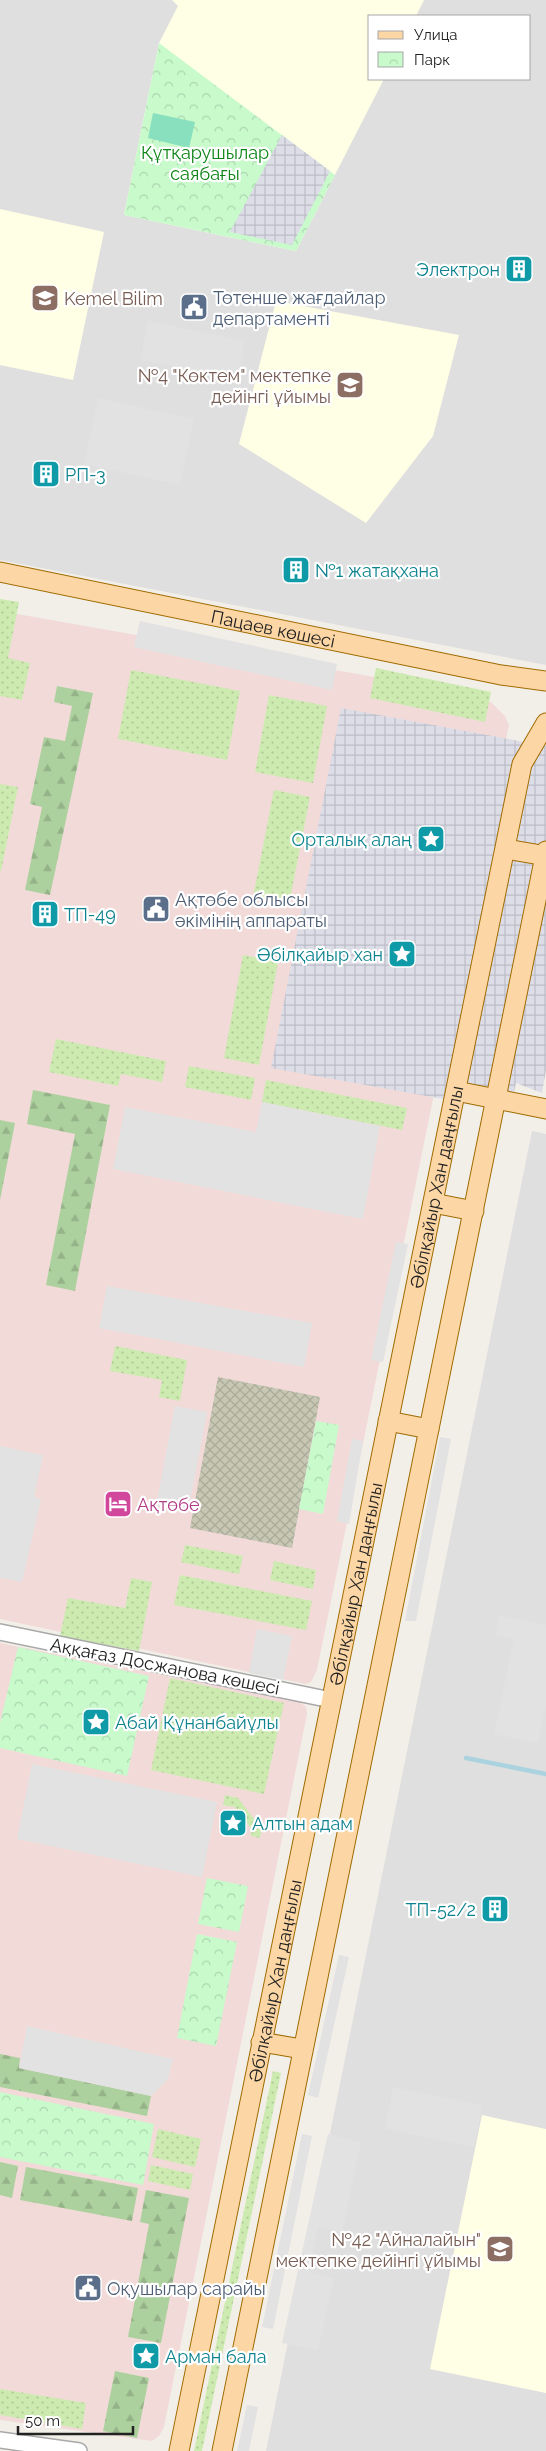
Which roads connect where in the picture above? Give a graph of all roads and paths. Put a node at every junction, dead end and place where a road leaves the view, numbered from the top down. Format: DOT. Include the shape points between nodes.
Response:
graph roads {
  1 [pos="0,572"];
  2 [pos="546,682"];
  3 [pos="546,723"];
  4 [pos="506,849"];
  5 [pos="546,855"];
  6 [pos="456,1091"];
  7 [pos="497,1100"];
  8 [pos="546,1109"];
  9 [pos="433,1203"];
  10 [pos="474,1210"];
  11 [pos="388,1421"];
  12 [pos="429,1429"];
  13 [pos="0,1632"];
  14 [pos="331,1700"];
  15 [pos="261,2042"];
  16 [pos="302,2049"];
  17 [pos="0,2440"];
  18 [pos="79,2451"];
  19 [pos="180,2451"];
  20 [pos="222,2451"];
  1 -- 2 [label="main road, Пацаев көшесі"];
  3 -- 4 [label="main road, Әбілқайыр Хан даңғылы" via="522,764"];
  4 -- 5 [label="main road"];
  4 -- 6 [label="main road, Әбілқайыр Хан даңғылы"];
  5 -- 7 [label="main road"];
  6 -- 7 [label="main road"];
  6 -- 9 [label="main road, Әбілқайыр Хан даңғылы"];
  7 -- 8 [label="main road"];
  7 -- 10 [label="main road"];
  9 -- 10 [label="main road"];
  9 -- 11 [label="main road, Әбілқайыр Хан даңғылы"];
  10 -- 12 [label="main road"];
  11 -- 12 [label="main road"];
  11 -- 14 [label="main road, Әбілқайыр Хан даңғылы"];
  12 -- 16 [label="main road"];
  13 -- 14 [label="street, Аққағаз Досжанова көшесі"];
  14 -- 15 [label="main road, Әбілқайыр Хан даңғылы"];
  15 -- 16 [label="main road"];
  15 -- 19 [label="main road, Әбілқайыр Хан даңғылы"];
  16 -- 20 [label="main road"];
  17 -- 18 [label="street"];
}
